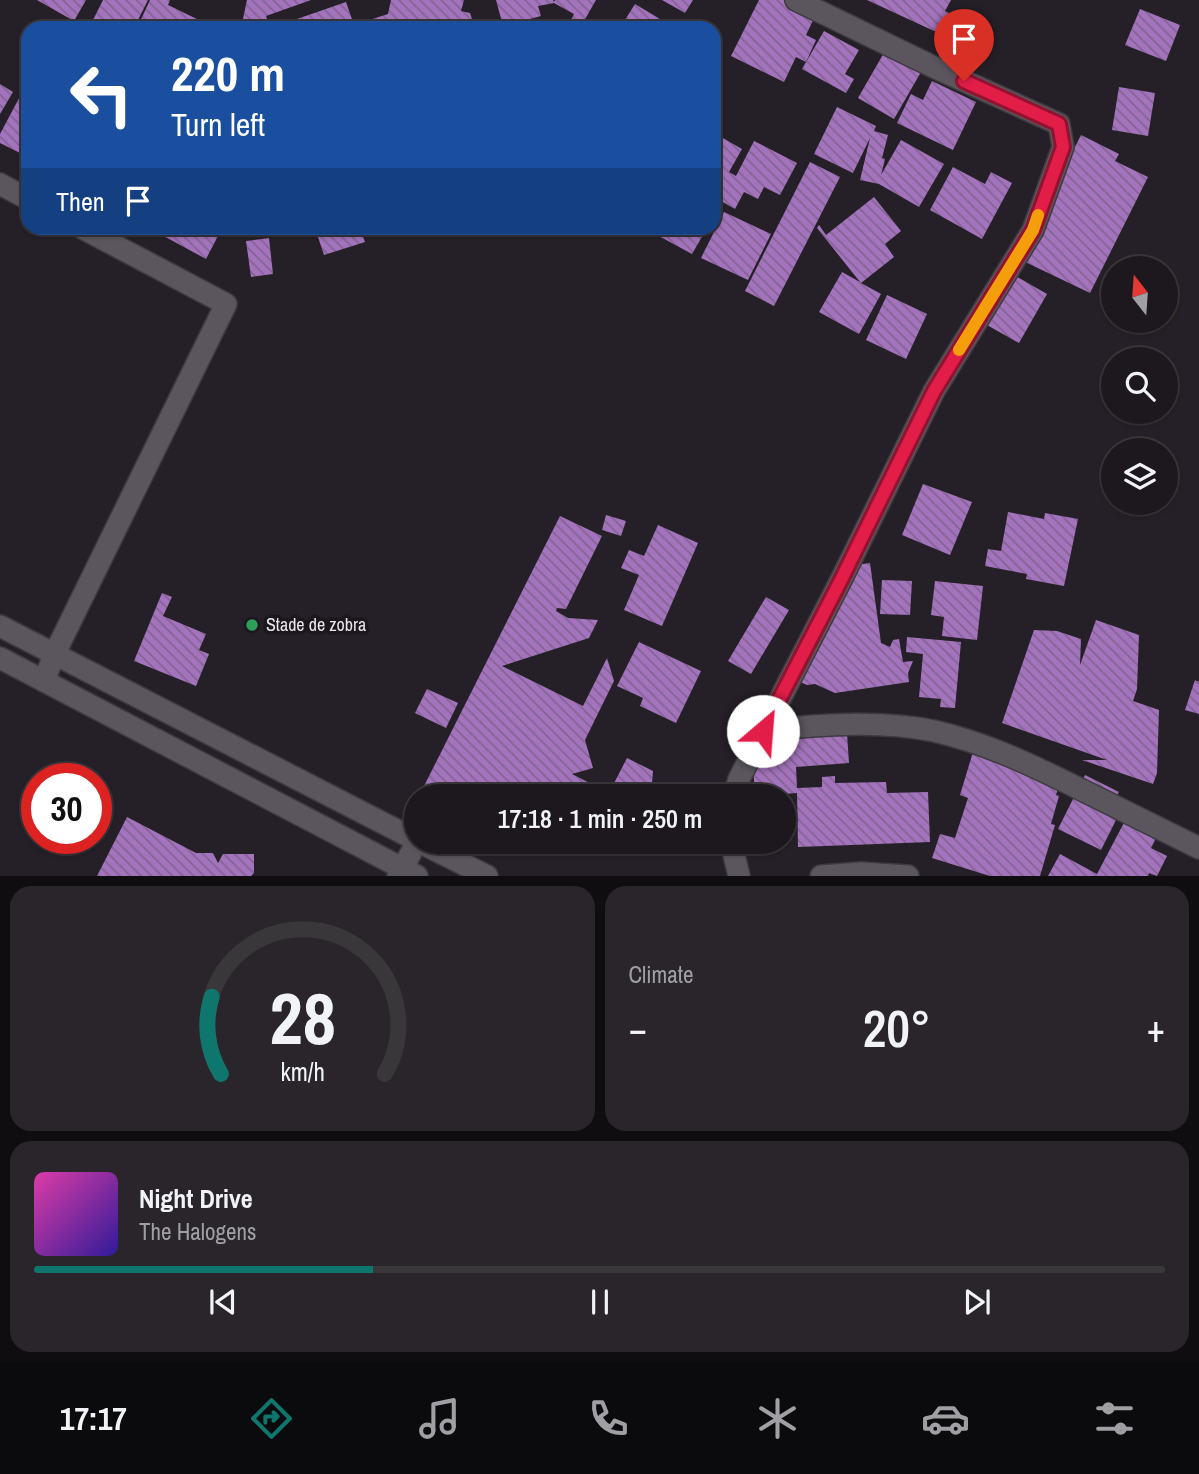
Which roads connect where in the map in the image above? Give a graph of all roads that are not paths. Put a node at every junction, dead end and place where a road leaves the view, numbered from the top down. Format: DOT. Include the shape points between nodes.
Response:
graph roads {
  1 [pos="796,0"];
  2 [pos="0,184"];
  3 [pos="21,195"];
  4 [pos="95,235"];
  5 [pos="0,626"];
  6 [pos="54,655"];
  7 [pos="0,658"];
  8 [pos="44,681"];
  9 [pos="763,731"];
  10 [pos="737,784"];
  11 [pos="404,834"];
  12 [pos="1199,848"];
  13 [pos="413,854"];
  14 [pos="444,854"];
  15 [pos="734,854"];
  16 [pos="406,873"];
  17 [pos="487,876"];
  18 [pos="739,876"];
  19 [pos="821,876"];
  20 [pos="908,876"];
  1 -- 9 [label="street" via="1059,124 1063,147 1033,230 934,391"];
  2 -- 3 [label="street"];
  4 -- 6 [label="street" via="226,304"];
  5 -- 6 [label="street"];
  6 -- 8 [label="street"];
  6 -- 11 [label="street"];
  7 -- 8 [label="street"];
  8 -- 16 [label="street"];
  9 -- 10 [label="street"];
  9 -- 12 [label="street" via="876,725 933,731 1044,771"];
  13 -- 16 [label="street"];
  14 -- 17 [label="street"];
  15 -- 18 [label="street"];
  19 -- 20 [label="street"];
}
